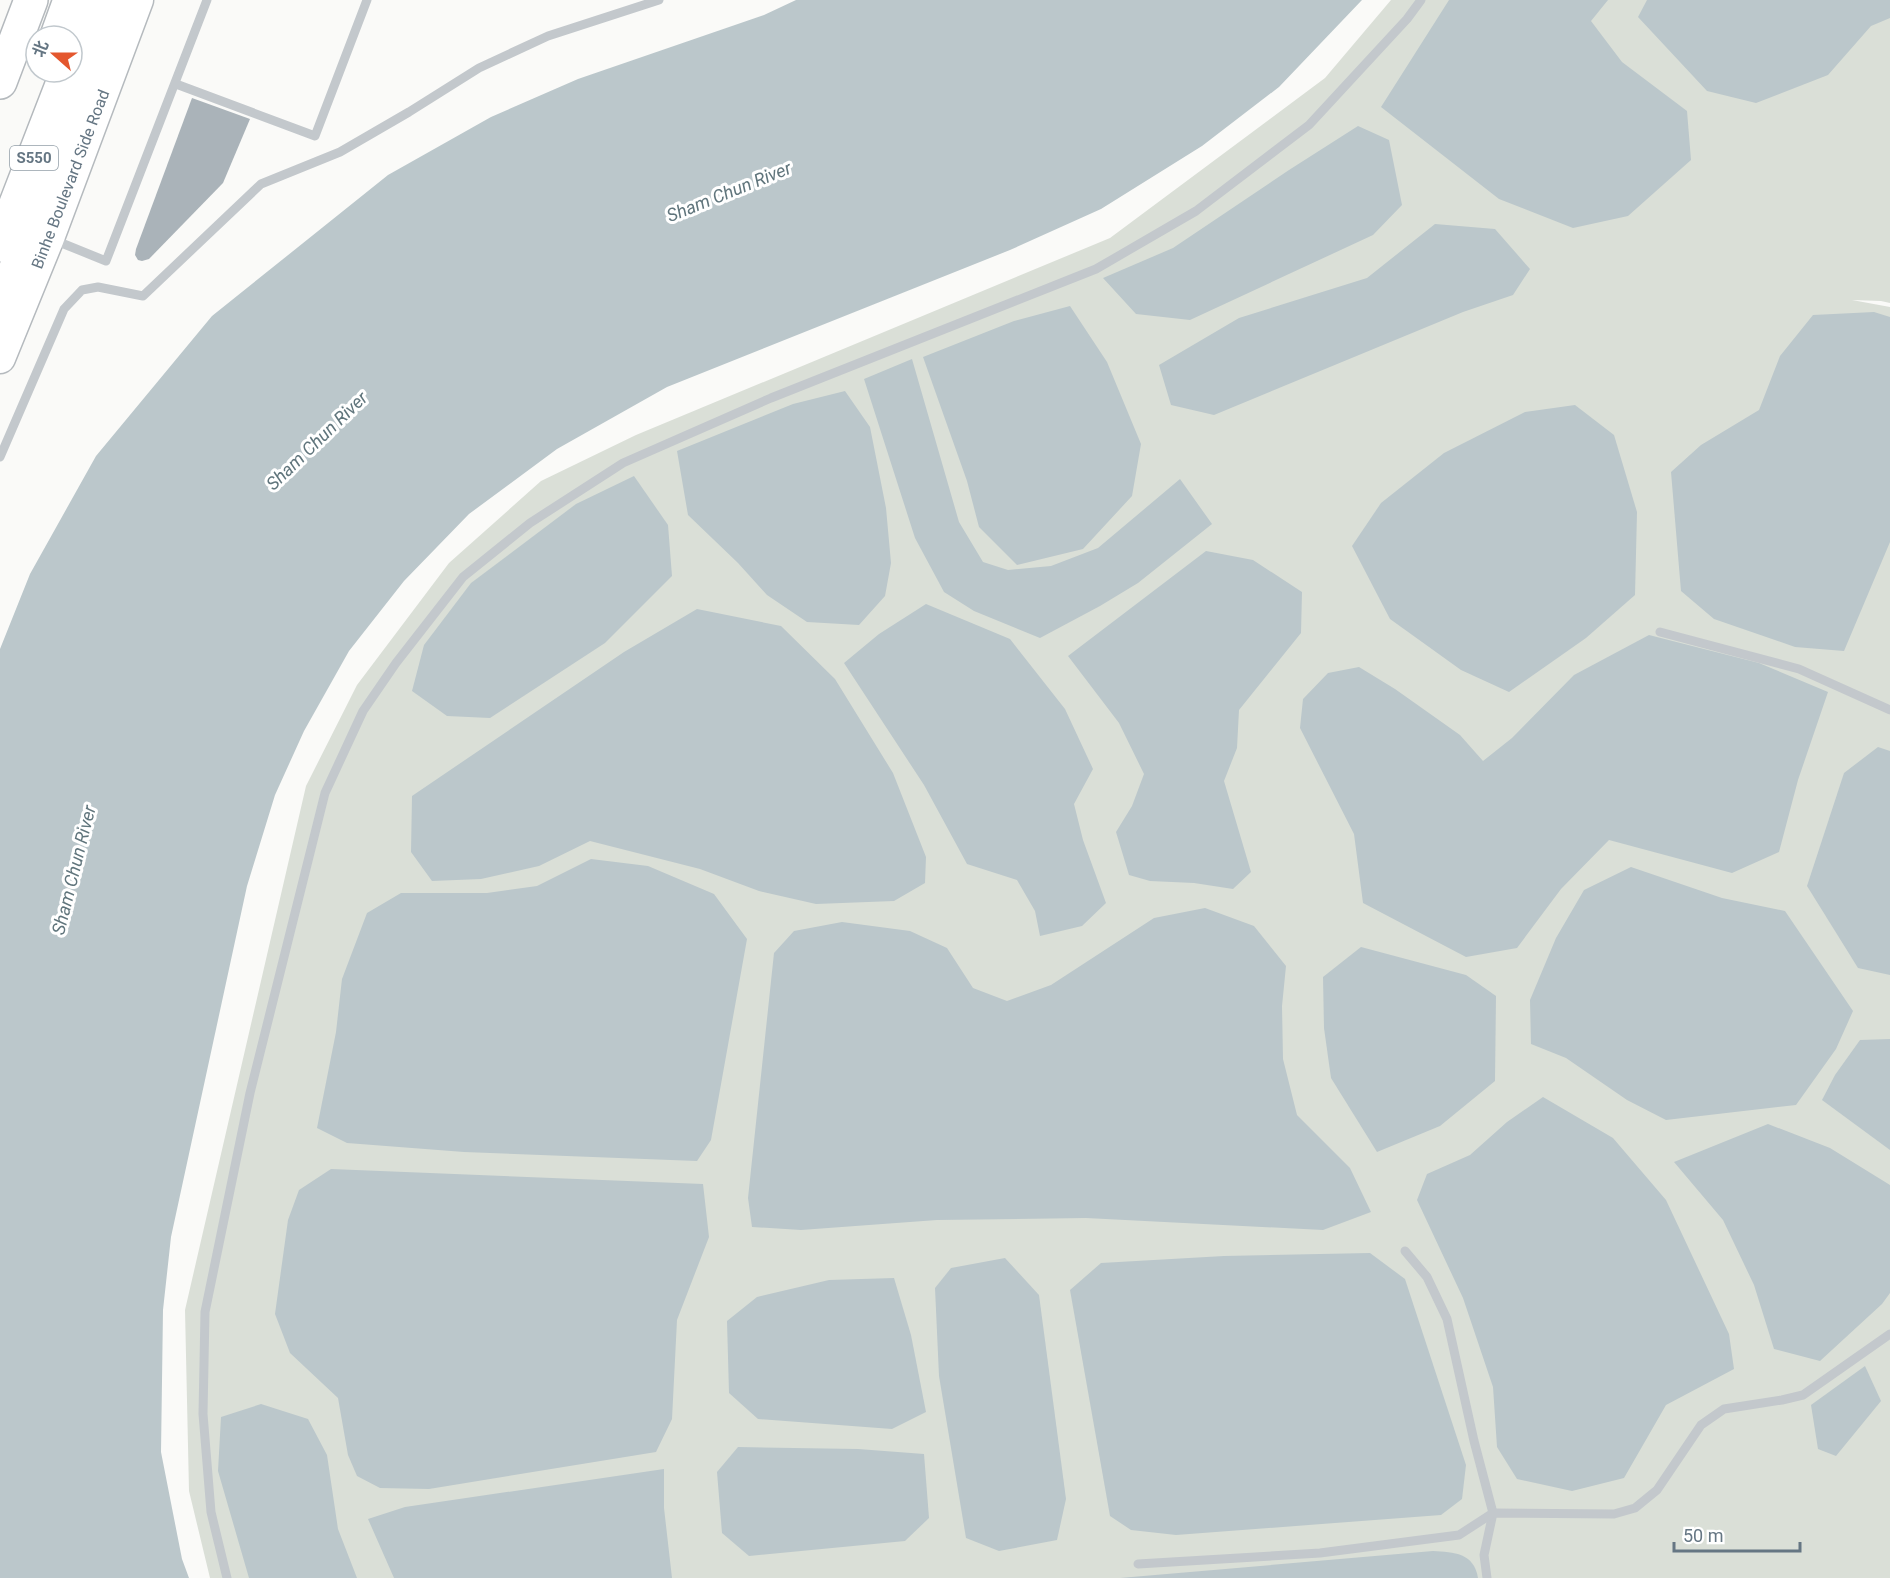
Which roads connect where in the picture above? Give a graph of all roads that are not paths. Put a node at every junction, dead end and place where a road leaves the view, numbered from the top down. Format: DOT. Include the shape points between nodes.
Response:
graph roads {
  1 [pos="31,0"];
  2 [pos="70,0"];
  3 [pos="98,0"];
  4 [pos="121,0"];
  5 [pos="138,0"];
  6 [pos="207,0"];
  7 [pos="367,0"];
  8 [pos="659,0"];
  9 [pos="1421,0"];
  10 [pos="61,24"];
  11 [pos="84,33"];
  12 [pos="0,82"];
  13 [pos="38,84"];
  14 [pos="176,84"];
  15 [pos="76,85"];
  16 [pos="0,185"];
  17 [pos="49,238"];
  18 [pos="0,244"];
  19 [pos="0,308"];
  20 [pos="0,358"];
  21 [pos="0,457"];
  22 [pos="1660,632"];
  23 [pos="1890,710"];
  24 [pos="1405,1251"];
  25 [pos="1890,1334"];
  26 [pos="1493,1513"];
  27 [pos="1138,1564"];
  28 [pos="227,1578"];
  29 [pos="1486,1578"];
  1 -- 12 [label="highway"];
  2 -- 10 [label="highway"];
  3 -- 11 [label="highway"];
  4 -- 15 [label="highway"];
  5 -- 17 [label="main road, Binhe Boulevard Side Road"];
  6 -- 14 [label="lane"];
  7 -- 14 [label="lane" via="315,136"];
  8 -- 21 [label="lane" via="548,36 479,68 340,152 261,184 143,296 98,287 82,290 64,309"];
  9 -- 28 [label="lane" via="1309,125 1196,211 1096,268 771,398 622,463 530,523 463,577 396,663 363,711 325,793 250,1093 205,1312 203,1414 211,1512"];
  13 -- 16 [label="highway"];
  14 -- 17 [label="lane" via="106,261"];
  15 -- 18 [label="highway, S550"];
  15 -- 19 [label="highway"];
  17 -- 20 [label="main road, Binhe Boulevard Side Road"];
  22 -- 23 [label="lane" via="1799,669"];
  24 -- 26 [label="lane" via="1427,1277 1447,1319"];
  25 -- 26 [label="lane" via="1803,1395 1724,1409 1701,1425 1657,1490 1635,1508 1614,1514"];
  26 -- 27 [label="lane" via="1459,1535 1320,1553"];
  26 -- 29 [label="lane" via="1484,1555"];
}
